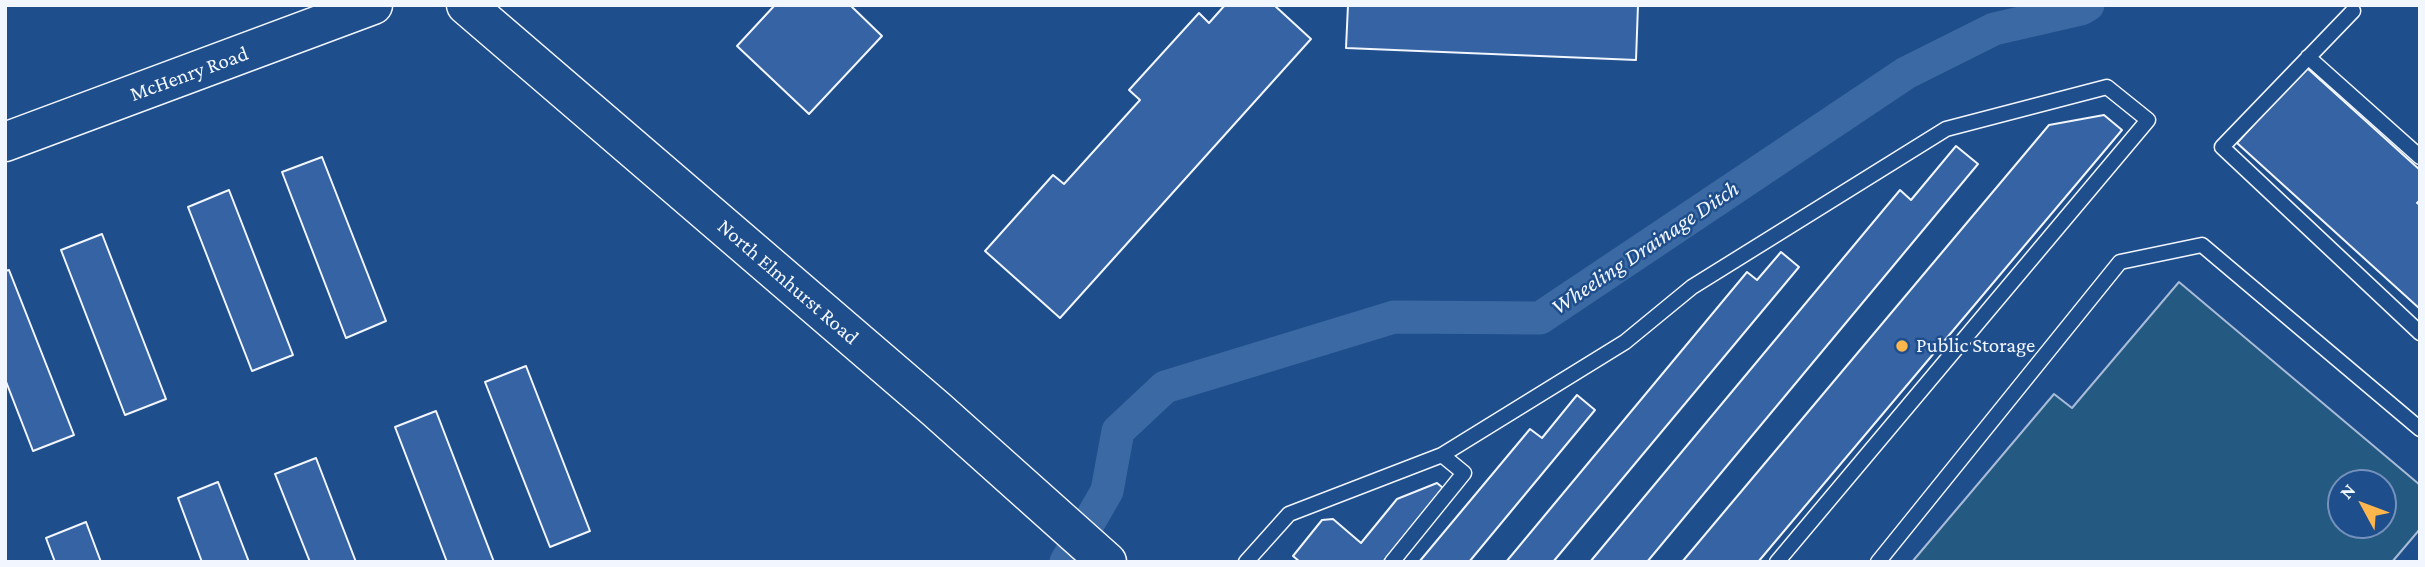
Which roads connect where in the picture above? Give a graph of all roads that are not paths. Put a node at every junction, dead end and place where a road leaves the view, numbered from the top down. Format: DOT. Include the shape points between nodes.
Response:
graph roads {
  1 [pos="373,5"];
  2 [pos="466,5"];
  3 [pos="2353,11"];
  4 [pos="2308,57"];
  5 [pos="5,142"];
  6 [pos="2420,157"];
  7 [pos="2420,333"];
  8 [pos="2420,429"];
  9 [pos="1442,455"];
  10 [pos="1107,562"];
  11 [pos="1246,562"];
  12 [pos="1392,562"];
  13 [pos="1777,562"];
  14 [pos="1878,562"];
  1 -- 5 [label="main road, McHenry Road"];
  2 -- 10 [label="main road, North Elmhurst Road"];
  3 -- 4 [label="lane"];
  4 -- 6 [label="lane"];
  4 -- 7 [label="lane" via="2222,147"];
  8 -- 14 [label="lane" via="2203,245 2120,262"];
  9 -- 11 [label="lane" via="1289,514"];
  9 -- 12 [label="lane" via="1464,473"];
  9 -- 13 [label="lane" via="1625,342 1692,287 1946,129 2107,87 2148,120"];
}
